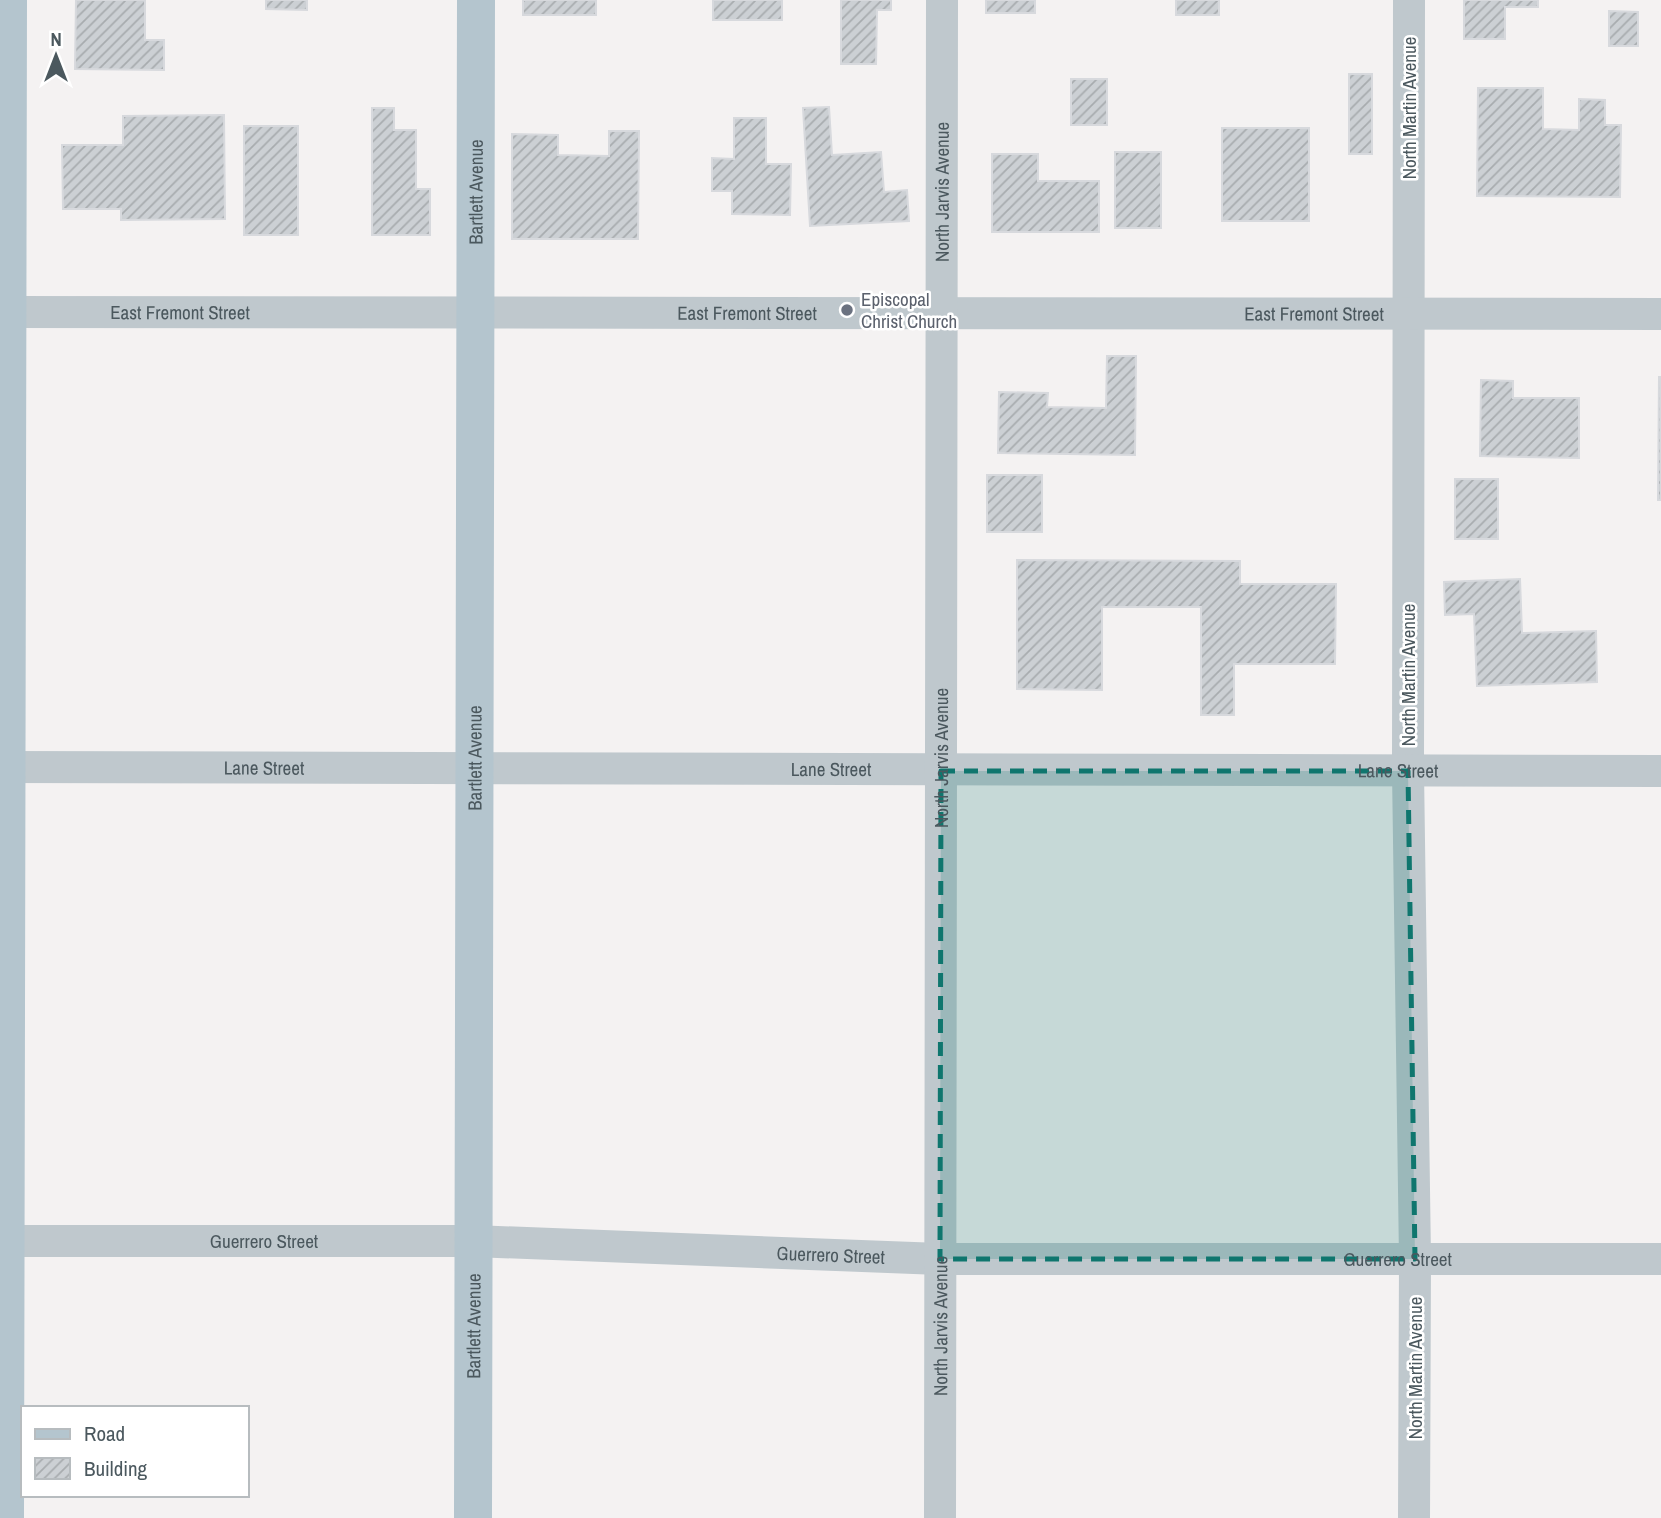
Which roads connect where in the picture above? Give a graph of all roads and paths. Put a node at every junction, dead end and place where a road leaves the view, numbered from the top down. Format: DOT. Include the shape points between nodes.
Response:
graph roads {
  1 [pos="8,0"];
  2 [pos="475,0"];
  3 [pos="942,0"];
  4 [pos="1409,0"];
  5 [pos="4,312"];
  6 [pos="475,313"];
  7 [pos="942,313"];
  8 [pos="1409,314"];
  9 [pos="1661,314"];
  10 [pos="3,767"];
  11 [pos="474,767"];
  12 [pos="941,771"];
  13 [pos="1408,771"];
  14 [pos="1661,771"];
  15 [pos="3,1241"];
  16 [pos="473,1241"];
  17 [pos="940,1259"];
  18 [pos="1415,1259"];
  19 [pos="1661,1259"];
  20 [pos="5,1518"];
  21 [pos="472,1518"];
  22 [pos="940,1518"];
  23 [pos="1414,1518"];
  1 -- 5 [label="main road"];
  2 -- 6 [label="main road, Bartlett Avenue"];
  3 -- 7 [label="street, North Jarvis Avenue"];
  4 -- 8 [label="street, North Martin Avenue"];
  5 -- 6 [label="street, East Fremont Street"];
  5 -- 10 [label="main road"];
  6 -- 7 [label="street, East Fremont Street"];
  6 -- 11 [label="main road, Bartlett Avenue"];
  7 -- 8 [label="street, East Fremont Street"];
  7 -- 12 [label="street, North Jarvis Avenue"];
  8 -- 9 [label="street, East Fremont Street"];
  8 -- 13 [label="street, North Martin Avenue"];
  10 -- 11 [label="street, Lane Street"];
  10 -- 15 [label="main road"];
  11 -- 12 [label="street, Lane Street"];
  11 -- 16 [label="main road, Bartlett Avenue"];
  12 -- 13 [label="street, Lane Street"];
  12 -- 17 [label="street, North Jarvis Avenue"];
  13 -- 14 [label="street, Lane Street"];
  13 -- 18 [label="street, North Martin Avenue"];
  15 -- 16 [label="street, Guerrero Street"];
  15 -- 20 [label="main road"];
  16 -- 17 [label="street, Guerrero Street"];
  16 -- 21 [label="main road, Bartlett Avenue"];
  17 -- 18 [label="street, Guerrero Street"];
  17 -- 22 [label="street, North Jarvis Avenue"];
  18 -- 19 [label="street, Guerrero Street"];
  18 -- 23 [label="street, North Martin Avenue"];
}
